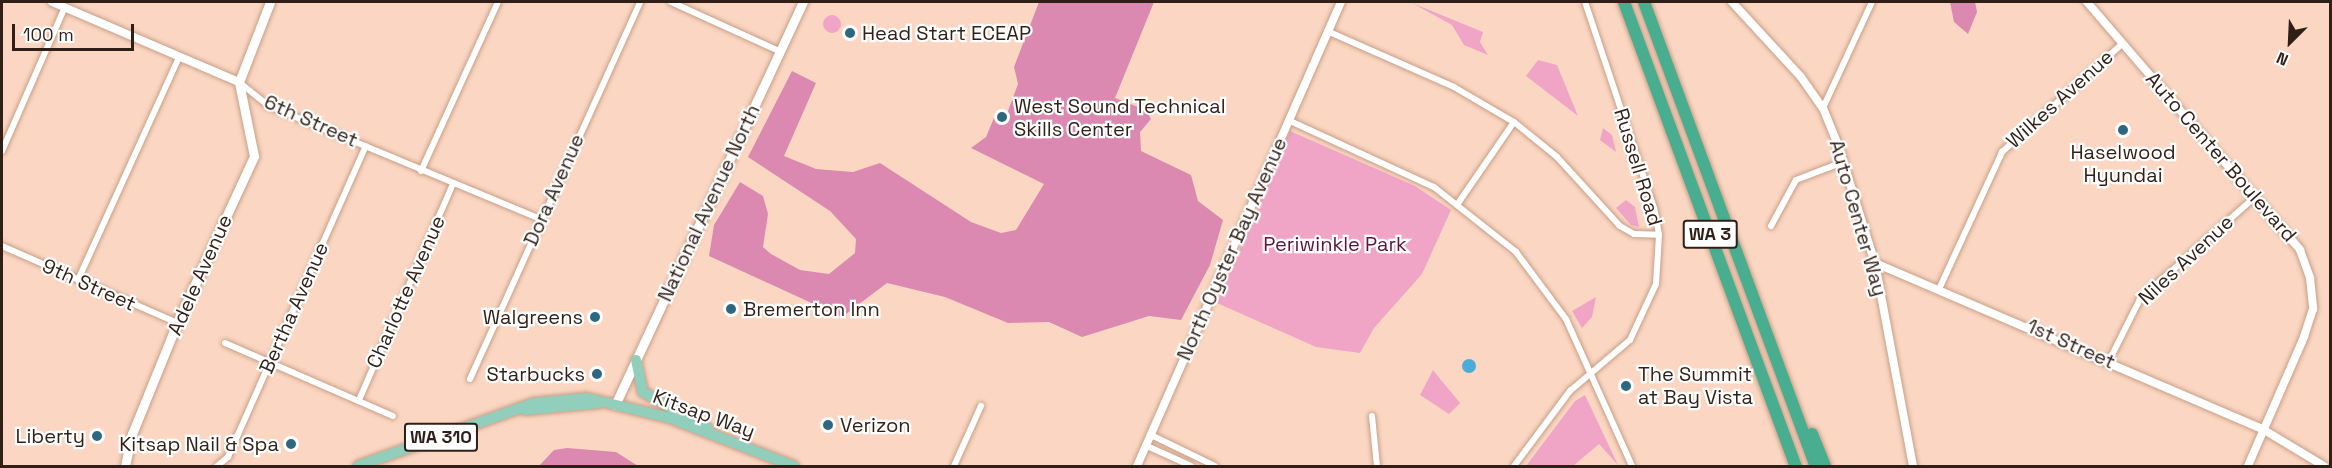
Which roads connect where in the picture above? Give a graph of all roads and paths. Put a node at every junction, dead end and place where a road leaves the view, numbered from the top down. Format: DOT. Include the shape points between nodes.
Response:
graph roads {
  1 [pos="52,2"];
  2 [pos="270,2"];
  3 [pos="498,2"];
  4 [pos="640,2"];
  5 [pos="671,2"];
  6 [pos="803,2"];
  7 [pos="1341,2"];
  8 [pos="1585,2"];
  9 [pos="1624,2"];
  10 [pos="1644,2"];
  11 [pos="1732,2"];
  12 [pos="1872,2"];
  13 [pos="2087,2"];
  14 [pos="65,7"];
  15 [pos="1327,31"];
  16 [pos="2122,44"];
  17 [pos="781,52"];
  18 [pos="180,57"];
  19 [pos="239,82"];
  20 [pos="1823,108"];
  21 [pos="1288,120"];
  22 [pos="1514,122"];
  23 [pos="366,146"];
  24 [pos="2,151"];
  25 [pos="1843,162"];
  26 [pos="421,171"];
  27 [pos="453,184"];
  28 [pos="2255,197"];
  29 [pos="1459,202"];
  30 [pos="540,219"];
  31 [pos="1772,226"];
  32 [pos="1659,235"];
  33 [pos="2,246"];
  34 [pos="1875,263"];
  35 [pos="78,280"];
  36 [pos="1940,287"];
  37 [pos="177,323"];
  38 [pos="225,343"];
  39 [pos="636,360"];
  40 [pos="1778,361"];
  41 [pos="2109,362"];
  42 [pos="270,363"];
  43 [pos="1591,374"];
  44 [pos="470,379"];
  45 [pos="358,400"];
  46 [pos="615,405"];
  47 [pos="981,406"];
  48 [pos="393,416"];
  49 [pos="1372,416"];
  50 [pos="2264,430"];
  51 [pos="715,434"];
  52 [pos="1151,435"];
  53 [pos="1147,446"];
  54 [pos="125,466"];
  55 [pos="217,466"];
  56 [pos="358,466"];
  57 [pos="794,466"];
  58 [pos="954,466"];
  59 [pos="1137,466"];
  60 [pos="1191,466"];
  61 [pos="1215,466"];
  62 [pos="1377,466"];
  63 [pos="1514,466"];
  64 [pos="1632,466"];
  65 [pos="1796,466"];
  66 [pos="1816,466"];
  67 [pos="1825,466"];
  68 [pos="1913,466"];
  69 [pos="2248,466"];
  70 [pos="2324,466"];
  1 -- 14 [label="street, 6th Street"];
  2 -- 19 [label="main road"];
  3 -- 26 [label="street"];
  4 -- 30 [label="street, Dora Avenue"];
  5 -- 17 [label="street"];
  6 -- 17 [label="main road, National Avenue North"];
  7 -- 15 [label="street, North Oyster Bay Avenue"];
  8 -- 32 [label="street, Russell Road"];
  9 -- 65 [label="highway, WA 3"];
  10 -- 40 [label="highway, WA 3"];
  11 -- 20 [label="street, Auto Center Way"];
  12 -- 20 [label="street"];
  13 -- 16 [label="street, Auto Center Boulevard"];
  14 -- 18 [label="street, 6th Street"];
  14 -- 24 [label="street"];
  15 -- 21 [label="street, North Oyster Bay Avenue"];
  15 -- 22 [label="street" via="1454,87"];
  16 -- 28 [label="street, Auto Center Boulevard"];
  16 -- 36 [label="street, Wilkes Avenue" via="2002,152"];
  17 -- 39 [label="main road, National Avenue North"];
  18 -- 19 [label="street, 6th Street"];
  18 -- 35 [label="street"];
  19 -- 23 [label="street, 6th Street" via="269,106"];
  19 -- 37 [label="main road, Adele Avenue" via="254,156"];
  20 -- 25 [label="street, Auto Center Way"];
  21 -- 29 [label="street"];
  21 -- 52 [label="street, North Oyster Bay Avenue"];
  22 -- 29 [label="street"];
  22 -- 32 [label="street" via="1557,157 1620,226 1634,234"];
  23 -- 26 [label="street, 6th Street"];
  23 -- 42 [label="street, Bertha Avenue"];
  25 -- 31 [label="street" via="1796,180"];
  25 -- 34 [label="street, Auto Center Way"];
  26 -- 27 [label="street, 6th Street"];
  27 -- 30 [label="street, 6th Street"];
  27 -- 45 [label="street, Charlotte Avenue"];
  28 -- 41 [label="street, Niles Avenue" via="2140,299"];
  28 -- 50 [label="street, Auto Center Boulevard" via="2300,250 2310,278 2313,309"];
  29 -- 43 [label="street" via="1532,270 1566,319"];
  30 -- 44 [label="street, Dora Avenue"];
  32 -- 43 [label="street, Russell Road" via="1657,278 1647,310 1621,351"];
  33 -- 35 [label="street, 9th Street"];
  34 -- 36 [label="street, 1st Street"];
  34 -- 68 [label="street, Auto Center Way"];
  35 -- 37 [label="street, 9th Street"];
  36 -- 41 [label="street, 1st Street"];
  37 -- 54 [label="main road, Adele Avenue" via="132,434"];
  38 -- 42 [label="street"];
  39 -- 46 [label="main road, National Avenue North"];
  39 -- 51 [label="main road" via="643,392 690,414"];
  40 -- 66 [label="highway, WA 3"];
  40 -- 67 [label="highway"];
  41 -- 50 [label="street, 1st Street"];
  42 -- 45 [label="street"];
  42 -- 55 [label="street, Bertha Avenue" via="228,457"];
  43 -- 63 [label="street, Russell Road" via="1570,391"];
  43 -- 64 [label="street"];
  45 -- 48 [label="street"];
  46 -- 51 [label="main road, Kitsap Way / WA 310"];
  46 -- 56 [label="main road, Kitsap Way / WA 310" via="587,398 554,400"];
  47 -- 58 [label="street"];
  49 -- 62 [label="street"];
  50 -- 69 [label="street, Auto Center Boulevard"];
  50 -- 70 [label="street, 1st Street"];
  51 -- 57 [label="main road, Kitsap Way / WA 310"];
  52 -- 53 [label="street, North Oyster Bay Avenue"];
  52 -- 61 [label="street"];
  53 -- 59 [label="street, North Oyster Bay Avenue"];
  53 -- 60 [label="street"];
}
